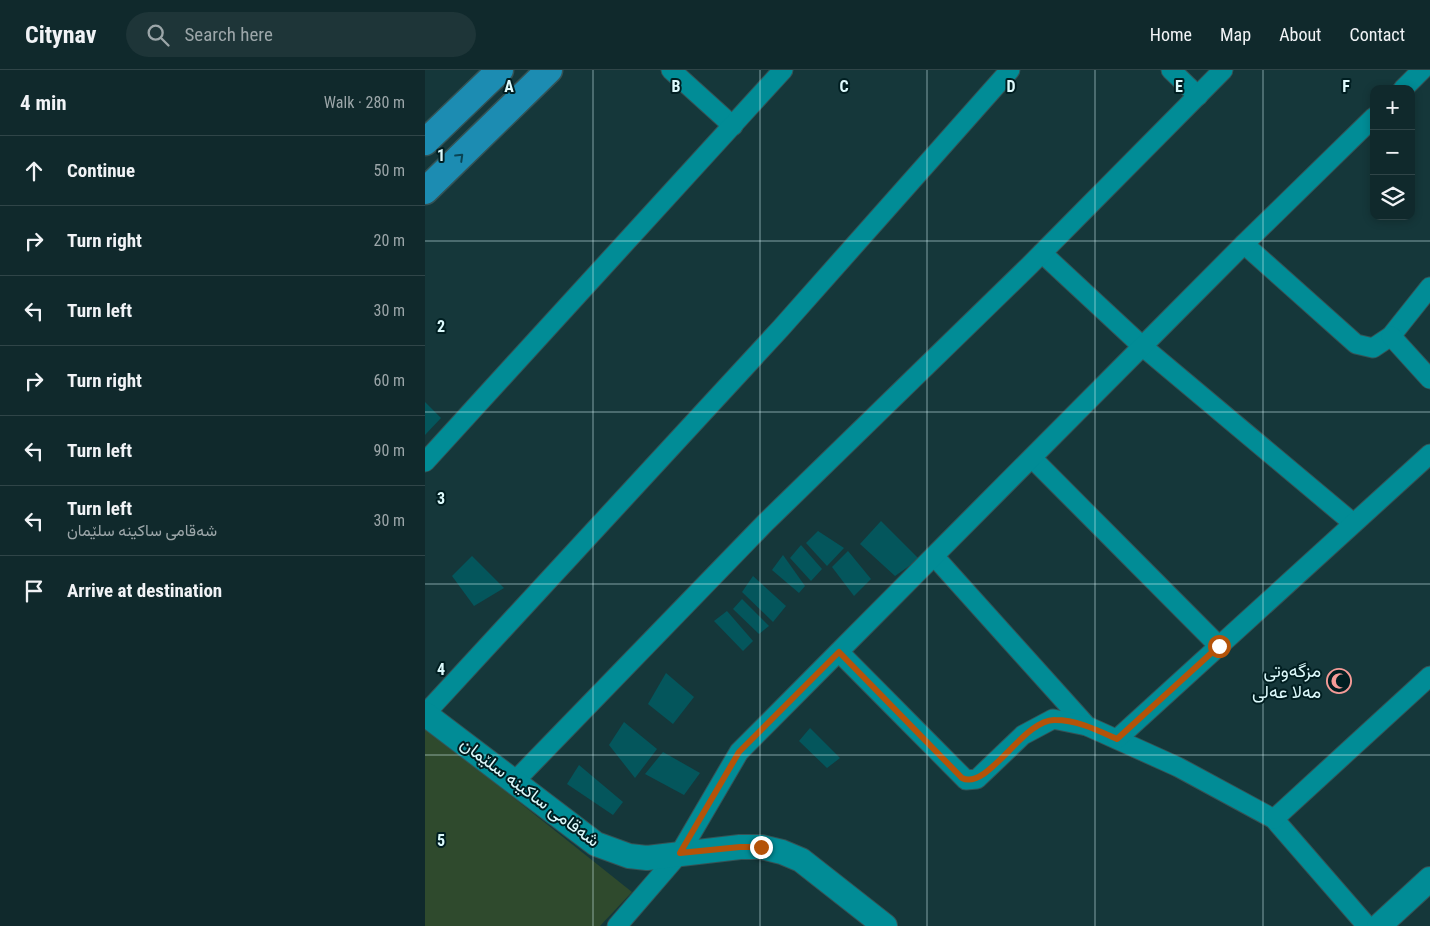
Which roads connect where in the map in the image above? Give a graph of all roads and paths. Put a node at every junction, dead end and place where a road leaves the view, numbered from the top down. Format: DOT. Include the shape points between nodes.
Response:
graph roads {
  1 [pos="500,70"];
  2 [pos="549,70"];
  3 [pos="671,70"];
  4 [pos="783,70"];
  5 [pos="1010,70"];
  6 [pos="1171,70"];
  7 [pos="1223,70"];
  8 [pos="1422,70"];
  9 [pos="1407,85"];
  10 [pos="1197,96"];
  11 [pos="1370,121"];
  12 [pos="733,126"];
  13 [pos="425,142"];
  14 [pos="425,191"];
  15 [pos="1244,244"];
  16 [pos="1042,253"];
  17 [pos="1430,287"];
  18 [pos="1391,336"];
  19 [pos="1142,346"];
  20 [pos="1430,380"];
  21 [pos="1430,454"];
  22 [pos="1032,458"];
  23 [pos="425,462"];
  24 [pos="1353,524"];
  25 [pos="934,556"];
  26 [pos="1219,646"];
  27 [pos="839,652"];
  28 [pos="1430,676"];
  29 [pos="425,714"];
  30 [pos="1087,726"];
  31 [pos="1117,739"];
  32 [pos="515,781"];
  33 [pos="1274,819"];
  34 [pos="680,853"];
  35 [pos="1430,879"];
  36 [pos="617,926"];
  37 [pos="885,926"];
  38 [pos="1367,926"];
  39 [pos="1379,926"];
  1 -- 13 [label="main road"];
  14 -- 2 [label="main road, one-way"];
  3 -- 12 [label="street"];
  4 -- 12 [label="street"];
  5 -- 29 [label="street" via="781,328"];
  6 -- 10 [label="street"];
  7 -- 10 [label="street"];
  8 -- 9 [label="street"];
  10 -- 16 [label="street"];
  11 -- 15 [label="street"];
  12 -- 23 [label="street"];
  15 -- 18 [label="street" via="1356,344 1373,348"];
  15 -- 19 [label="street"];
  16 -- 19 [label="street"];
  16 -- 32 [label="street" via="765,523"];
  17 -- 18 [label="street"];
  18 -- 20 [label="street"];
  19 -- 22 [label="street"];
  19 -- 24 [label="street"];
  21 -- 24 [label="street"];
  22 -- 25 [label="street"];
  22 -- 26 [label="street"];
  24 -- 26 [label="street"];
  25 -- 27 [label="street"];
  25 -- 30 [label="street"];
  26 -- 31 [label="street"];
  27 -- 30 [label="street" via="966,780 977,779 1023,736 1053,720"];
  27 -- 34 [label="street" via="739,752"];
  28 -- 33 [label="street"];
  29 -- 32 [label="street, شەقامی ساکینە سلێمان"];
  30 -- 31 [label="street"];
  31 -- 33 [label="street" via="1178,767"];
  32 -- 34 [label="street, شەقامی ساکینە سلێمان" via="596,844 612,851 647,858"];
  33 -- 38 [label="street"];
  34 -- 36 [label="street"];
  34 -- 37 [label="street, شەقامی ساکینە سلێمان" via="740,847 782,852 801,860"];
  35 -- 39 [label="street"];
}
